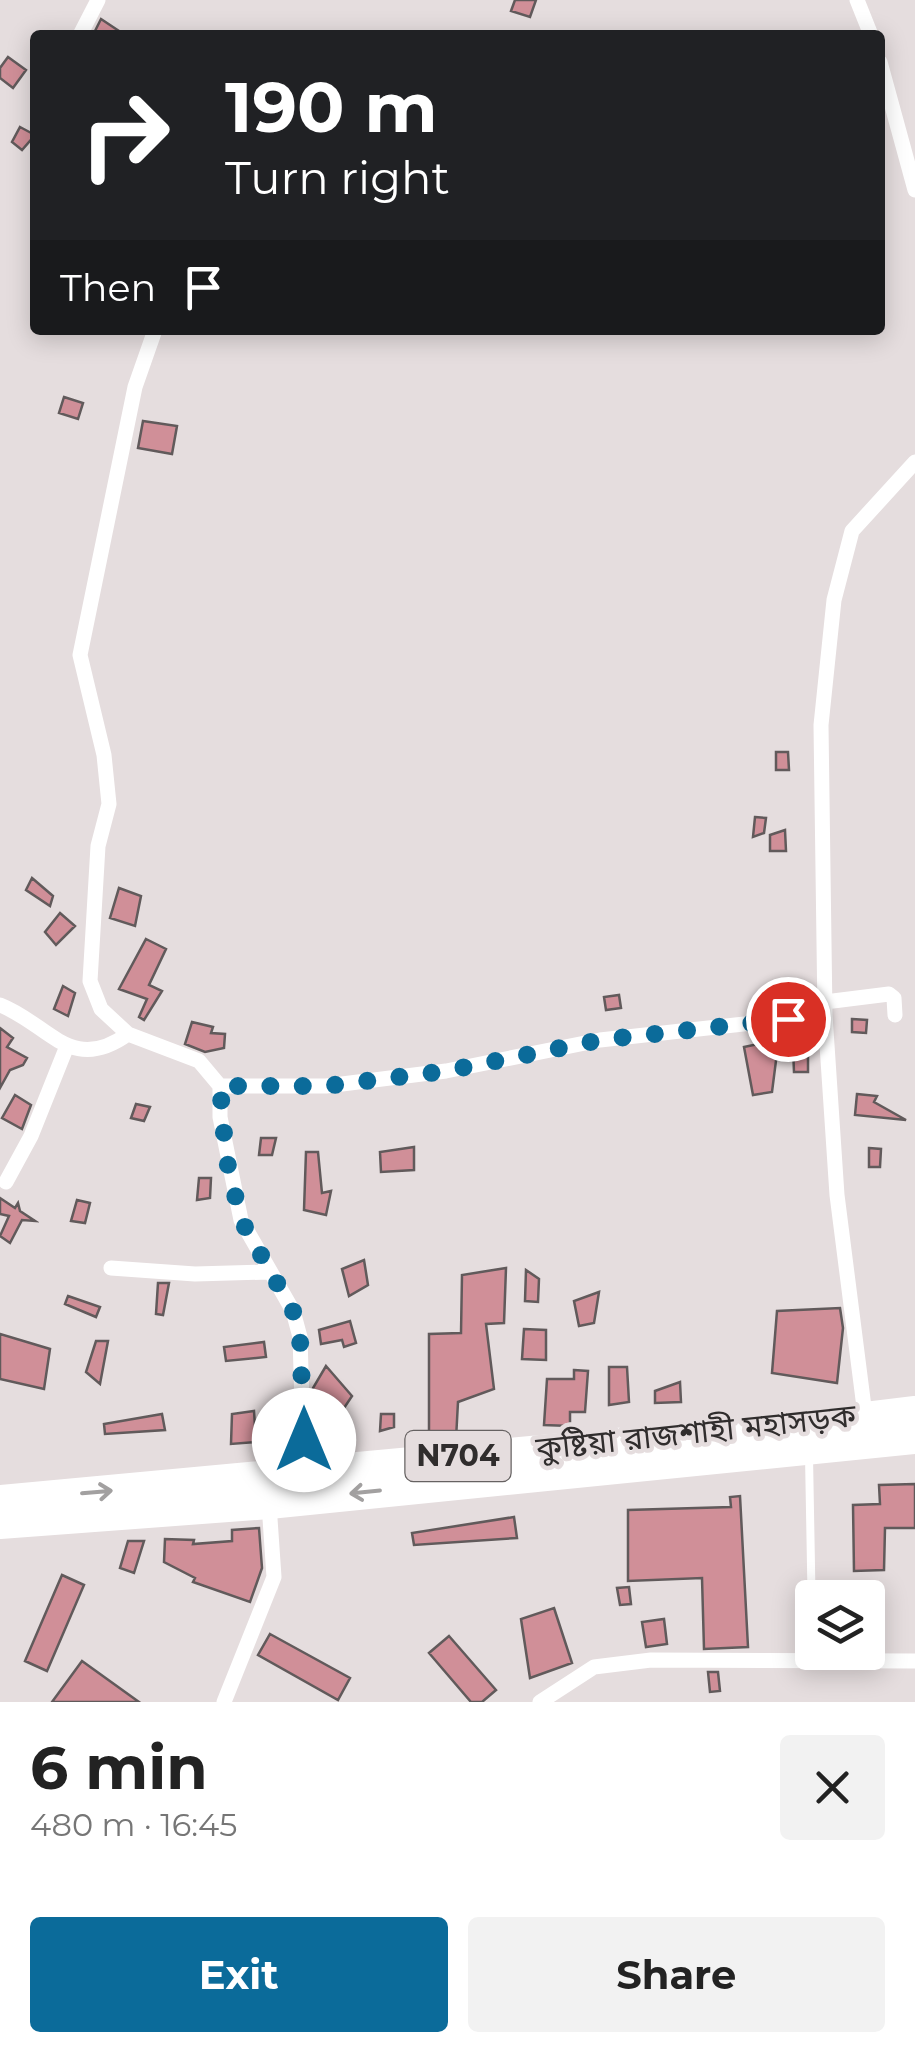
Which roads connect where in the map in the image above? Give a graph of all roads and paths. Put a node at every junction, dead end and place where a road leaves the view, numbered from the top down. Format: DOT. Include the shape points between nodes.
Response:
graph roads {
  1 [pos="98,0"];
  2 [pos="857,0"];
  3 [pos="83,30"];
  4 [pos="868,30"];
  5 [pos="885,80"];
  6 [pos="915,190"];
  7 [pos="152,335"];
  8 [pos="915,462"];
  9 [pos="0,1005"];
  10 [pos="825,1008"];
  11 [pos="895,1015"];
  12 [pos="128,1034"];
  13 [pos="67,1046"];
  14 [pos="220,1086"];
  15 [pos="6,1182"];
  16 [pos="111,1268"];
  17 [pos="269,1272"];
  18 [pos="915,1411"];
  19 [pos="865,1415"];
  20 [pos="915,1439"];
  21 [pos="770,1440"];
  22 [pos="810,1448"];
  23 [pos="304,1471"];
  24 [pos="215,1494"];
  25 [pos="0,1500"];
  26 [pos="270,1504"];
  27 [pos="0,1524"];
  28 [pos="812,1580"];
  29 [pos="795,1657"];
  30 [pos="885,1660"];
  31 [pos="915,1661"];
  32 [pos="224,1702"];
  33 [pos="540,1702"];
  1 -- 3 [label="street"];
  2 -- 4 [label="street"];
  5 -- 6 [label="street"];
  7 -- 12 [label="street" via="135,386 80,655 109,804 98,846 90,981 101,1009"];
  8 -- 10 [label="street" via="852,531 834,600 821,725"];
  9 -- 13 [label="street"];
  10 -- 11 [label="street" via="889,994"];
  10 -- 14 [label="street" via="600,1040 446,1071 326,1086"];
  10 -- 19 [label="street" via="837,1194"];
  12 -- 13 [label="street" via="94,1050"];
  12 -- 14 [label="street" via="198,1060"];
  13 -- 15 [label="street"];
  14 -- 17 [label="street" via="241,1220"];
  16 -- 17 [label="street"];
  17 -- 23 [label="street" via="300,1337"];
  18 -- 19 [label="highway, কুষ্টিয়া রাজশাহী মহাসড়ক / N704"];
  19 -- 21 [label="highway, কুষ্টিয়া রাজশাহী মহাসড়ক / N704"];
  20 -- 22 [label="highway, কুষ্টিয়া রাজশাহী মহাসড়ক / N704"];
  21 -- 22 [label="highway, কুষ্টিয়া রাজশাহী মহাসড়ক / N704"];
  21 -- 23 [label="highway, কুষ্টিয়া রাজশাহী মহাসড়ক / N704"];
  21 -- 26 [label="highway, কুষ্টিয়া রাজশাহী মহাসড়ক / N704, one-way"];
  22 -- 28 [label="lane"];
  23 -- 24 [label="highway, কুষ্টিয়া রাজশাহী মহাসড়ক / N704"];
  25 -- 24 [label="highway, কুষ্টিয়া রাজশাহী মহাসড়ক / N704, one-way"];
  24 -- 26 [label="highway, কুষ্টিয়া রাজশাহী মহাসড়ক / N704"];
  24 -- 27 [label="highway, কুষ্টিয়া রাজশাহী মহাসড়ক / N704"];
  26 -- 32 [label="street" via="274,1577"];
  29 -- 33 [label="street" via="594,1667"];
  30 -- 31 [label="street"];
}
